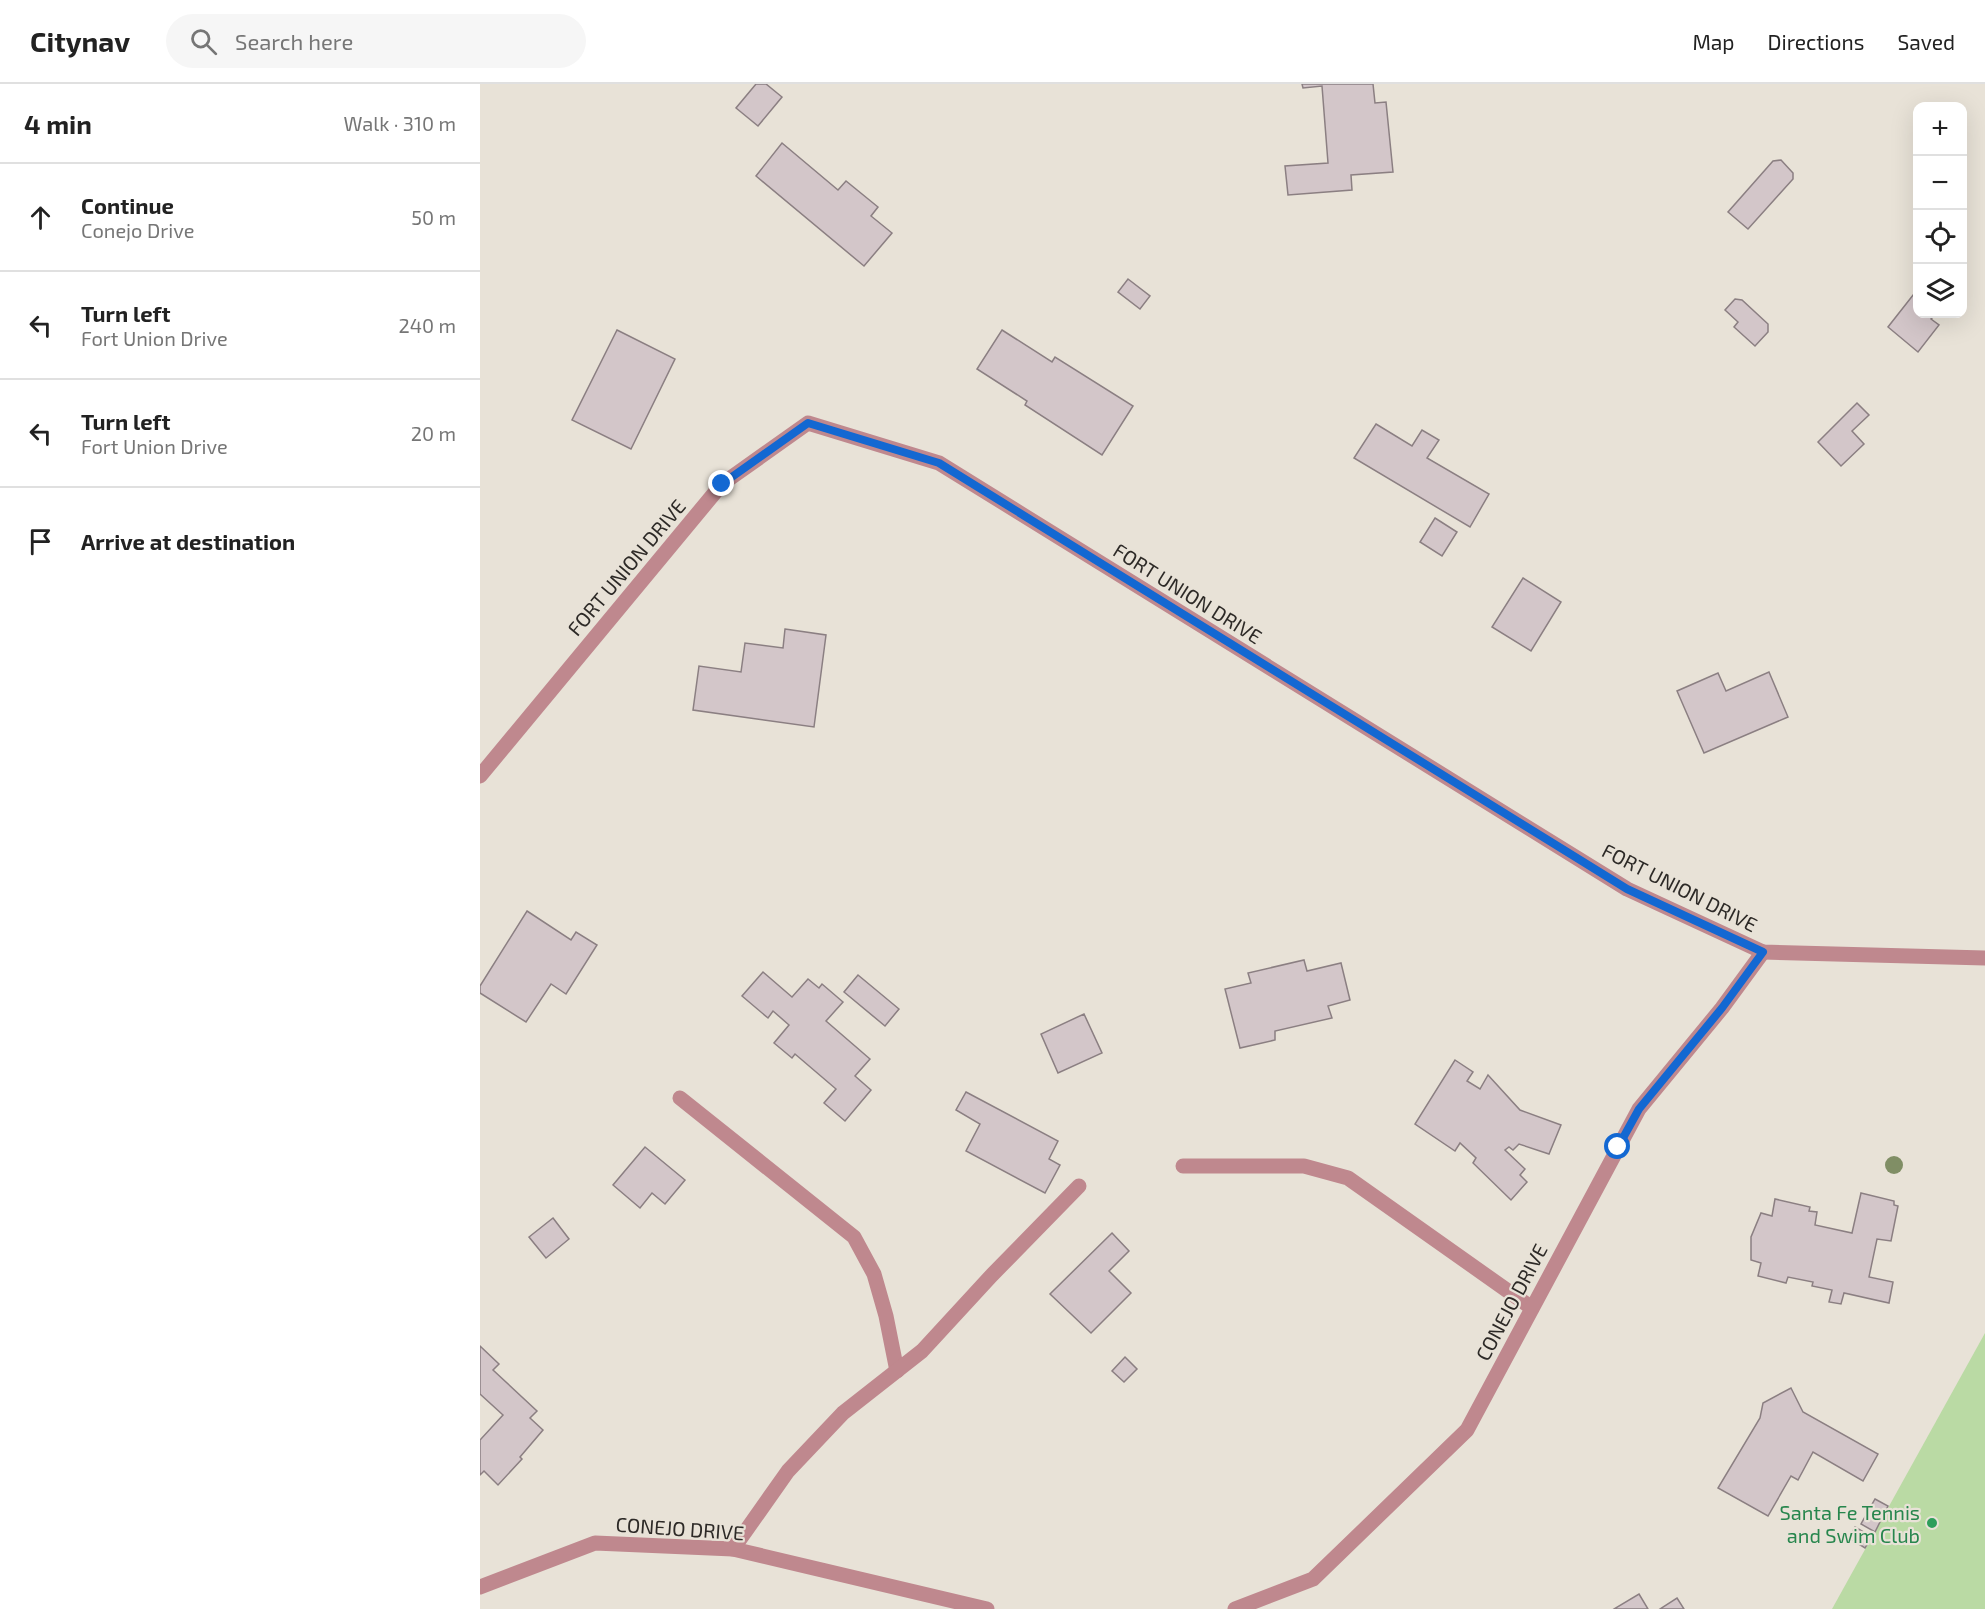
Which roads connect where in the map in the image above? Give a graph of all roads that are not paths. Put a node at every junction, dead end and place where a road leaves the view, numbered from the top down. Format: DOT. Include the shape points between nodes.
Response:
graph roads {
  1 [pos="480,776"];
  2 [pos="1763,952"];
  3 [pos="1985,958"];
  4 [pos="680,1098"];
  5 [pos="1183,1166"];
  6 [pos="1079,1186"];
  7 [pos="1532,1308"];
  8 [pos="897,1371"];
  9 [pos="732,1549"];
  10 [pos="480,1587"];
  11 [pos="987,1609"];
  12 [pos="1235,1609"];
  1 -- 2 [label="street, FORT UNION DRIVE" via="722,484 808,423 939,463 1627,889"];
  2 -- 3 [label="street, FORT UNION DRIVE"];
  2 -- 7 [label="street, CONEJO DRIVE" via="1639,1109"];
  4 -- 8 [label="street" via="854,1237 874,1274"];
  5 -- 7 [label="street" via="1304,1166 1348,1178"];
  6 -- 8 [label="street" via="922,1351"];
  7 -- 12 [label="street, CONEJO DRIVE" via="1467,1430 1313,1579"];
  8 -- 9 [label="street" via="843,1413 789,1471"];
  9 -- 10 [label="street, CONEJO DRIVE" via="595,1543"];
  9 -- 11 [label="street, CONEJO DRIVE"];
}
